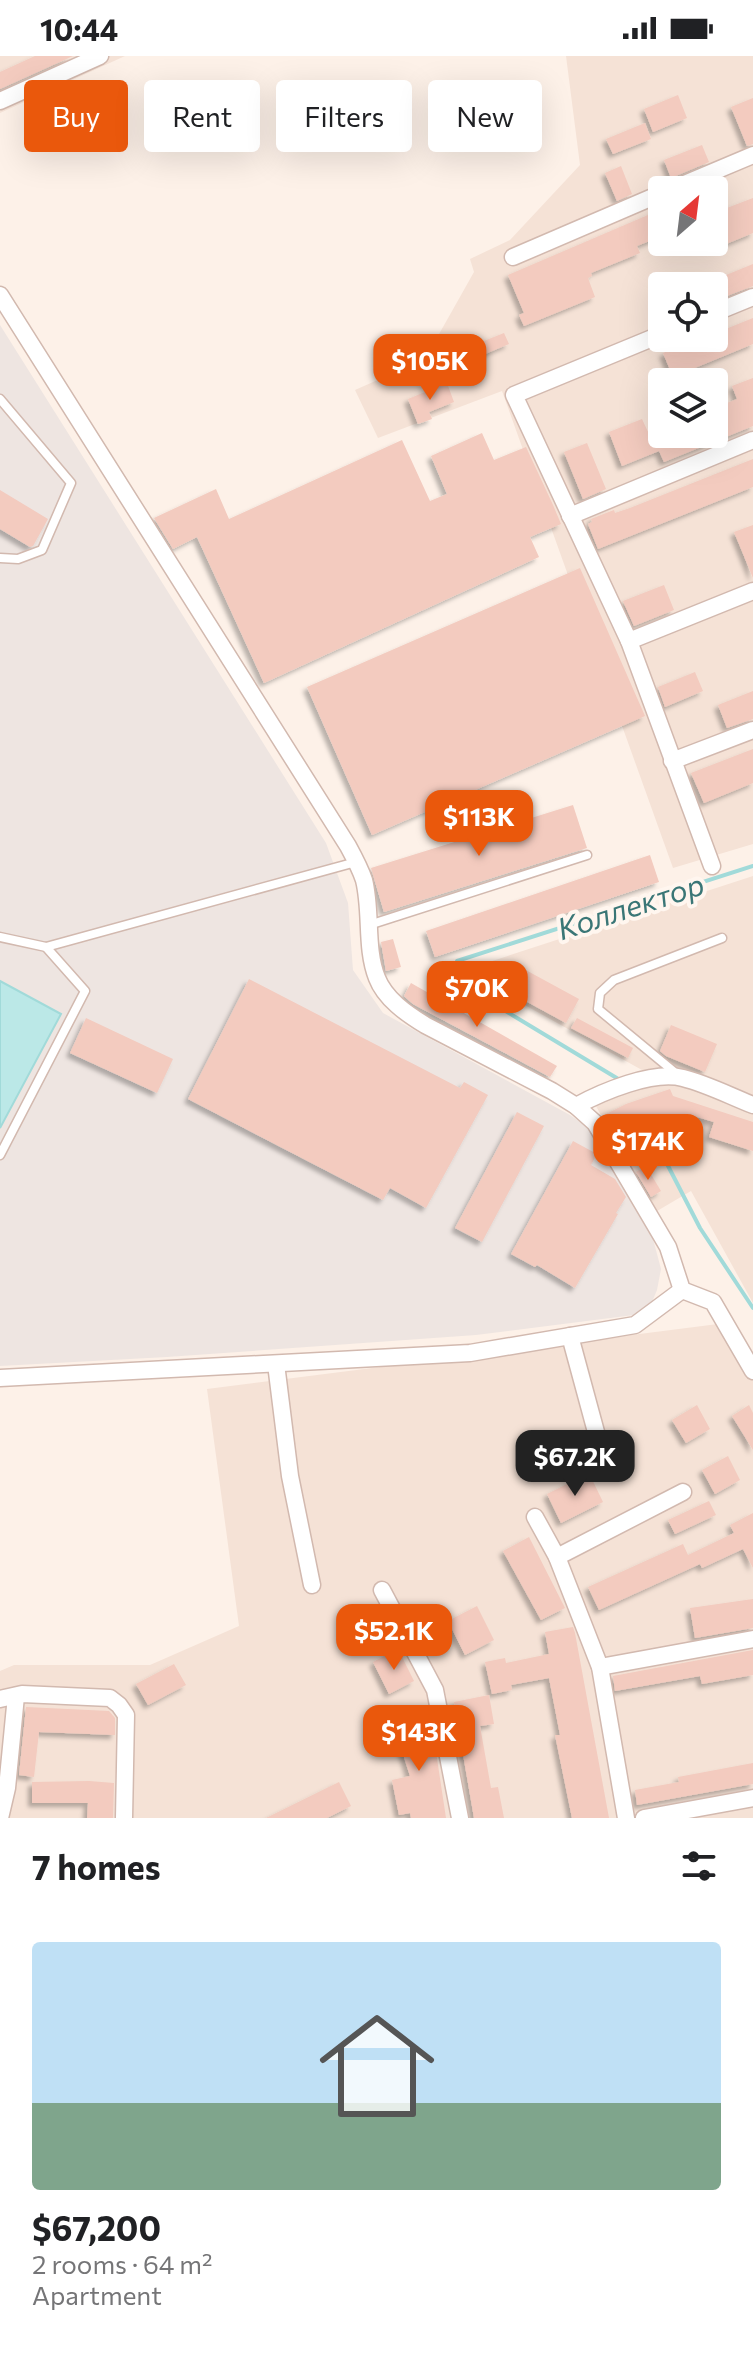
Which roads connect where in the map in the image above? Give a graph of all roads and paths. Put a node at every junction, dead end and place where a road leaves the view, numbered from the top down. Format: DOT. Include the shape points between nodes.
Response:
graph roads {
  1 [pos="100,56"];
  2 [pos="0,101"];
  3 [pos="753,155"];
  4 [pos="703,176"];
  5 [pos="648,199"];
  6 [pos="513,257"];
  7 [pos="0,295"];
  8 [pos="753,297"];
  9 [pos="728,307"];
  10 [pos="648,340"];
  11 [pos="0,399"];
  12 [pos="753,440"];
  13 [pos="570,516"];
  14 [pos="0,558"];
  15 [pos="753,591"];
  16 [pos="629,641"];
  17 [pos="753,730"];
  18 [pos="672,761"];
  19 [pos="587,855"];
  20 [pos="356,862"];
  21 [pos="712,866"];
  22 [pos="369,925"];
  23 [pos="0,937"];
  24 [pos="722,938"];
  25 [pos="46,947"];
  26 [pos="681,1077"];
  27 [pos="753,1105"];
  28 [pos="576,1106"];
  29 [pos="0,1155"];
  30 [pos="682,1290"];
  31 [pos="570,1336"];
  32 [pos="276,1364"];
  33 [pos="753,1371"];
  34 [pos="0,1378"];
  35 [pos="599,1443"];
  36 [pos="683,1492"];
  37 [pos="535,1517"];
  38 [pos="557,1557"];
  39 [pos="312,1585"];
  40 [pos="382,1590"];
  41 [pos="753,1639"];
  42 [pos="600,1667"];
  43 [pos="8,1697"];
  44 [pos="753,1798"];
  45 [pos="0,1818"];
  46 [pos="124,1818"];
  47 [pos="460,1818"];
  48 [pos="626,1818"];
  49 [pos="644,1818"];
  1 -- 2 [label="street"];
  3 -- 4 [label="street"];
  5 -- 6 [label="street"];
  7 -- 20 [label="street"];
  8 -- 9 [label="street"];
  10 -- 13 [label="street" via="514,395"];
  11 -- 14 [label="lane" via="71,483 42,550 18,559"];
  12 -- 13 [label="street"];
  13 -- 16 [label="street"];
  15 -- 16 [label="street"];
  16 -- 18 [label="street"];
  17 -- 18 [label="street"];
  18 -- 21 [label="street"];
  19 -- 22 [label="lane"];
  20 -- 22 [label="street"];
  20 -- 25 [label="lane"];
  22 -- 28 [label="street" via="377,979 397,1005"];
  23 -- 25 [label="lane"];
  24 -- 26 [label="lane" via="614,980 600,993 598,1009"];
  25 -- 29 [label="lane" via="85,991"];
  26 -- 27 [label="street"];
  26 -- 28 [label="street" via="626,1085"];
  28 -- 30 [label="street" via="595,1123 668,1247"];
  30 -- 31 [label="street" via="635,1325"];
  30 -- 33 [label="street" via="713,1302"];
  31 -- 32 [label="street" via="470,1353"];
  31 -- 35 [label="street"];
  32 -- 34 [label="street"];
  32 -- 39 [label="street" via="290,1476"];
  36 -- 38 [label="street"];
  37 -- 38 [label="street"];
  38 -- 42 [label="street"];
  40 -- 47 [label="street" via="435,1690"];
  41 -- 42 [label="street"];
  42 -- 48 [label="street"];
  43 -- 45 [label="street" via="7,1788"];
  43 -- 46 [label="street" via="110,1698 119,1705 126,1715"];
  44 -- 49 [label="street"];
}
